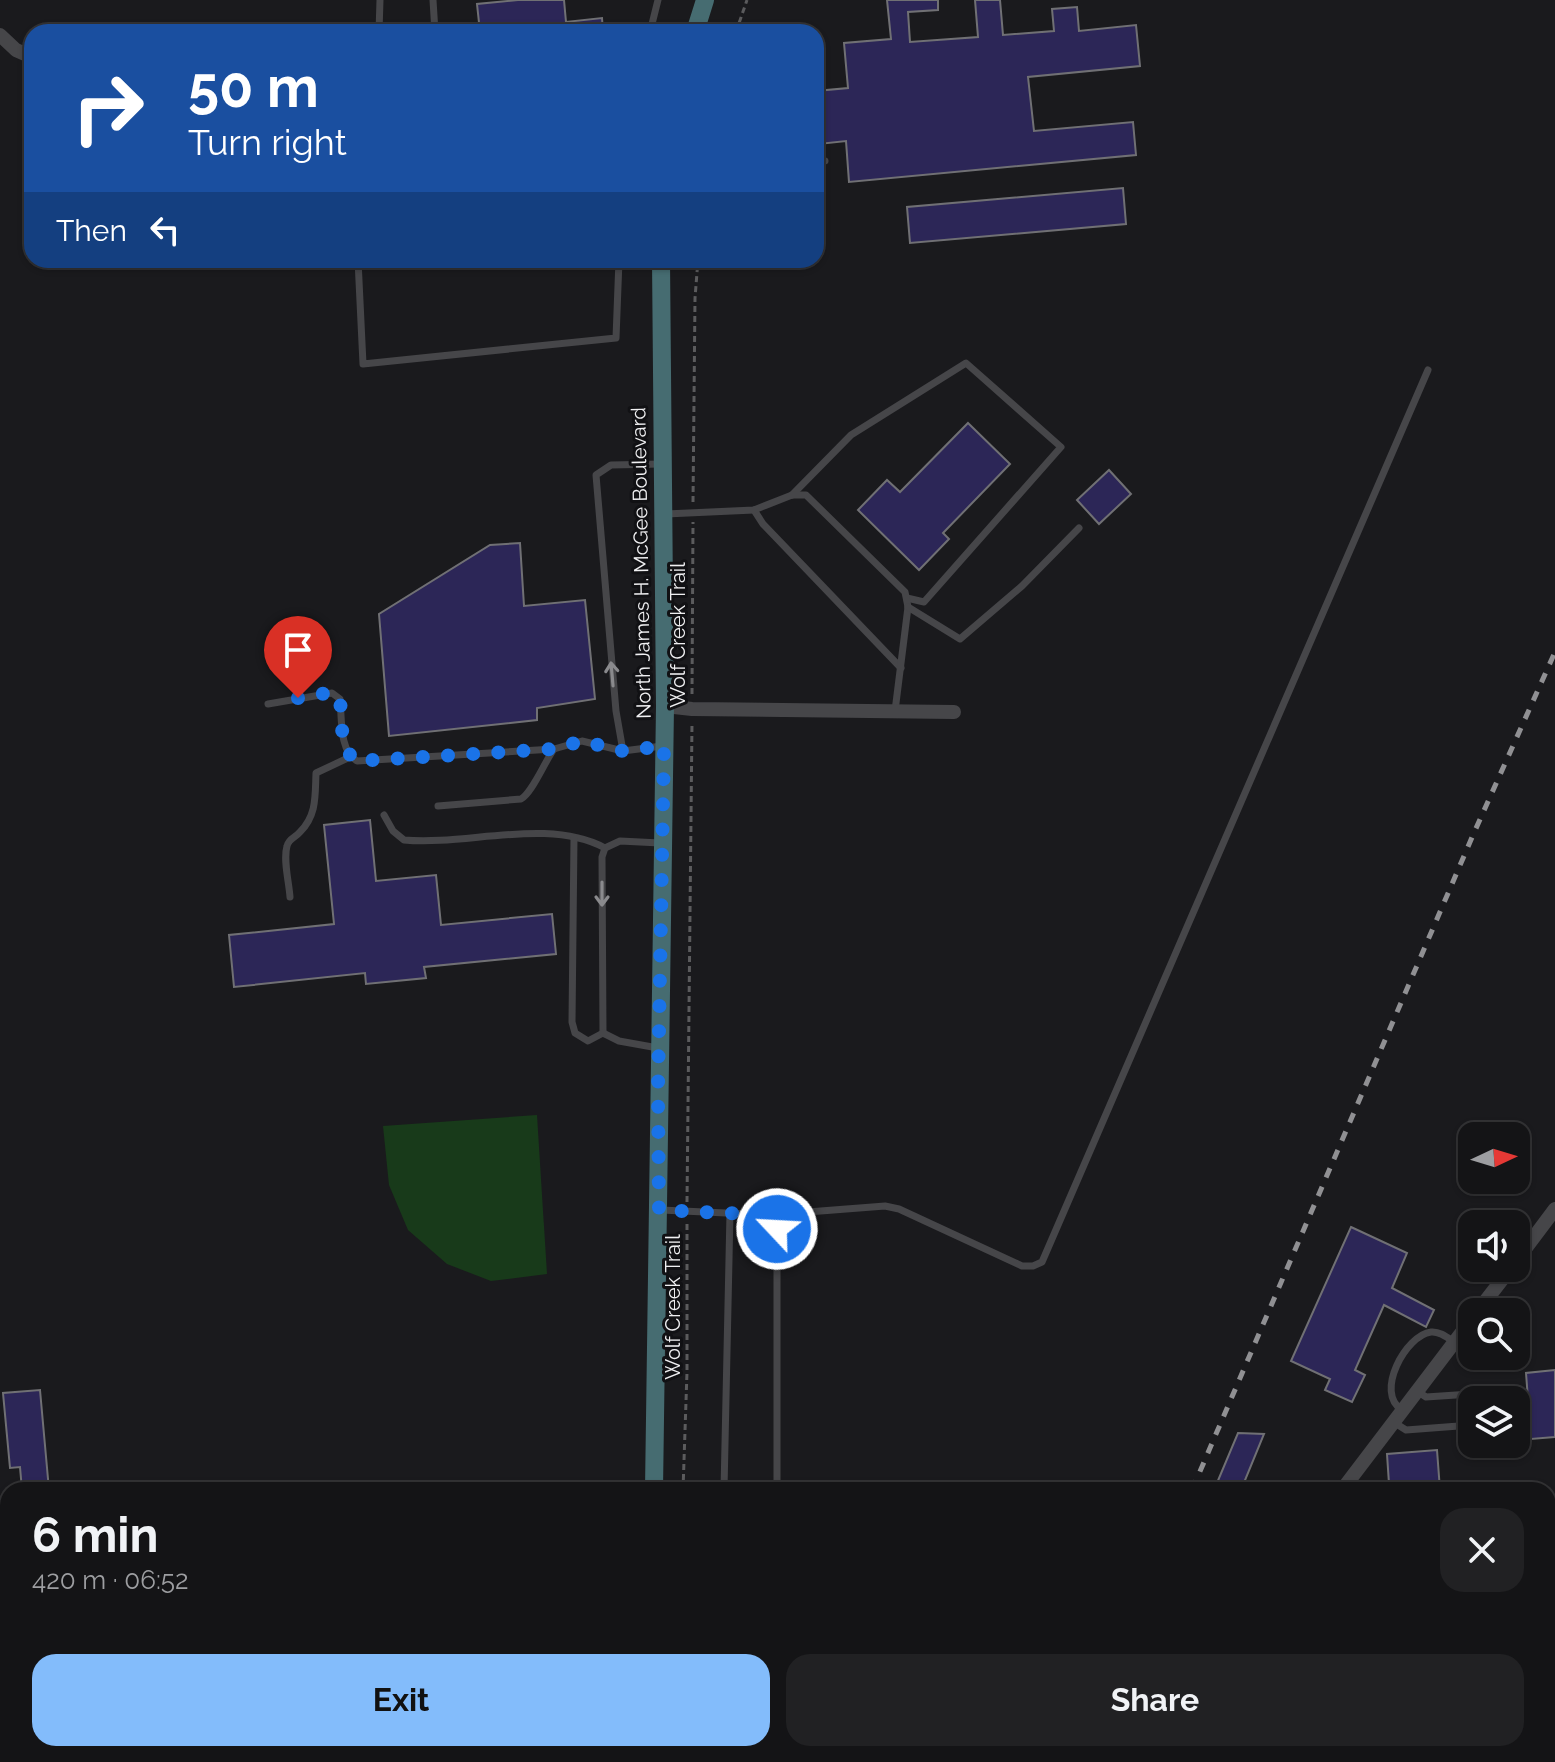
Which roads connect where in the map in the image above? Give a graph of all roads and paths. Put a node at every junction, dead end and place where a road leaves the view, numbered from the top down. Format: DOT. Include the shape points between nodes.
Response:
graph roads {
  1 [pos="380,0"];
  2 [pos="433,0"];
  3 [pos="658,0"];
  4 [pos="705,0"];
  5 [pos="747,0"];
  6 [pos="379,24"];
  7 [pos="434,24"];
  8 [pos="652,24"];
  9 [pos="698,24"];
  10 [pos="739,24"];
  11 [pos="0,35"];
  12 [pos="24,54"];
  13 [pos="358,268"];
  14 [pos="619,268"];
  15 [pos="661,268"];
  16 [pos="697,268"];
  17 [pos="1428,370"];
  18 [pos="662,464"];
  19 [pos="792,495"];
  20 [pos="754,510"];
  21 [pos="693,513"];
  22 [pos="662,514"];
  23 [pos="1079,528"];
  24 [pos="907,598"];
  25 [pos="908,607"];
  26 [pos="901,668"];
  27 [pos="268,704"];
  28 [pos="665,706"];
  29 [pos="692,709"];
  30 [pos="895,711"];
  31 [pos="954,712"];
  32 [pos="664,746"];
  33 [pos="554,749"];
  34 [pos="623,751"];
  35 [pos="350,757"];
  36 [pos="438,806"];
  37 [pos="384,815"];
  38 [pos="574,838"];
  39 [pos="663,843"];
  40 [pos="605,848"];
  41 [pos="290,897"];
  42 [pos="603,1033"];
  43 [pos="659,1048"];
  44 [pos="1555,1209"];
  45 [pos="659,1210"];
  46 [pos="687,1211"];
  47 [pos="730,1213"];
  48 [pos="769,1215"];
  49 [pos="1530,1242"];
  50 [pos="1500,1282"];
  51 [pos="1488,1298"];
  52 [pos="1458,1337"];
  53 [pos="1454,1342"];
  54 [pos="1417,1391"];
  55 [pos="1458,1395"];
  56 [pos="1397,1415"];
  57 [pos="1458,1426"];
  58 [pos="654,1482"];
  59 [pos="683,1482"];
  60 [pos="724,1482"];
  61 [pos="777,1482"];
  62 [pos="1348,1482"];
  1 -- 6 [label="lane"];
  2 -- 7 [label="lane"];
  3 -- 8 [label="lane"];
  4 -- 9 [label="main road"];
  5 -- 10 [label="path"];
  11 -- 12 [label="street"];
  13 -- 14 [label="lane" via="363,364 616,338"];
  15 -- 18 [label="main road, North James H. McGee Boulevard"];
  16 -- 21 [label="path, Wolf Creek Trail"];
  17 -- 48 [label="lane" via="1042,1262 1022,1266 885,1206"];
  18 -- 22 [label="main road, North James H. McGee Boulevard"];
  34 -- 18 [label="lane, one-way" via="596,475 611,465"];
  19 -- 20 [label="lane"];
  19 -- 24 [label="lane" via="806,495"];
  19 -- 24 [label="lane" via="851,435 966,363 1061,447 924,602"];
  20 -- 21 [label="lane"];
  20 -- 26 [label="lane"];
  21 -- 22 [label="lane"];
  21 -- 29 [label="path, Wolf Creek Trail"];
  22 -- 28 [label="main road, North James H. McGee Boulevard"];
  23 -- 25 [label="lane" via="960,639"];
  24 -- 25 [label="lane"];
  25 -- 26 [label="lane"];
  26 -- 30 [label="lane"];
  27 -- 35 [label="lane" via="327,693 340,699"];
  28 -- 29 [label="street"];
  28 -- 32 [label="main road, North James H. McGee Boulevard"];
  29 -- 30 [label="street"];
  29 -- 46 [label="path, Wolf Creek Trail"];
  30 -- 31 [label="street"];
  32 -- 34 [label="lane"];
  32 -- 39 [label="main road, North James H. McGee Boulevard"];
  33 -- 34 [label="lane" via="582,741"];
  33 -- 35 [label="lane" via="357,761"];
  33 -- 36 [label="lane" via="531,793 521,799"];
  35 -- 41 [label="lane" via="316,773 317,803 286,848"];
  37 -- 38 [label="lane" via="404,840 557,834"];
  38 -- 40 [label="lane"];
  38 -- 42 [label="lane" via="572,1022 575,1033 588,1041"];
  39 -- 40 [label="lane" via="620,841"];
  39 -- 43 [label="main road, North James H. McGee Boulevard"];
  40 -- 42 [label="lane, one-way"];
  42 -- 43 [label="lane"];
  43 -- 45 [label="main road, North James H. McGee Boulevard"];
  44 -- 49 [label="street"];
  45 -- 46 [label="lane"];
  45 -- 58 [label="main road, North James H. McGee Boulevard"];
  46 -- 47 [label="lane"];
  46 -- 59 [label="path, Wolf Creek Trail"];
  47 -- 48 [label="lane"];
  47 -- 60 [label="lane"];
  48 -- 61 [label="lane" via="777,1229"];
  50 -- 51 [label="street"];
  52 -- 53 [label="street"];
  53 -- 54 [label="street"];
  53 -- 56 [label="lane" via="1431,1332 1413,1341 1390,1382"];
  54 -- 55 [label="lane" via="1426,1397"];
  54 -- 56 [label="street"];
  56 -- 57 [label="lane" via="1406,1430"];
  56 -- 62 [label="street"];
}
